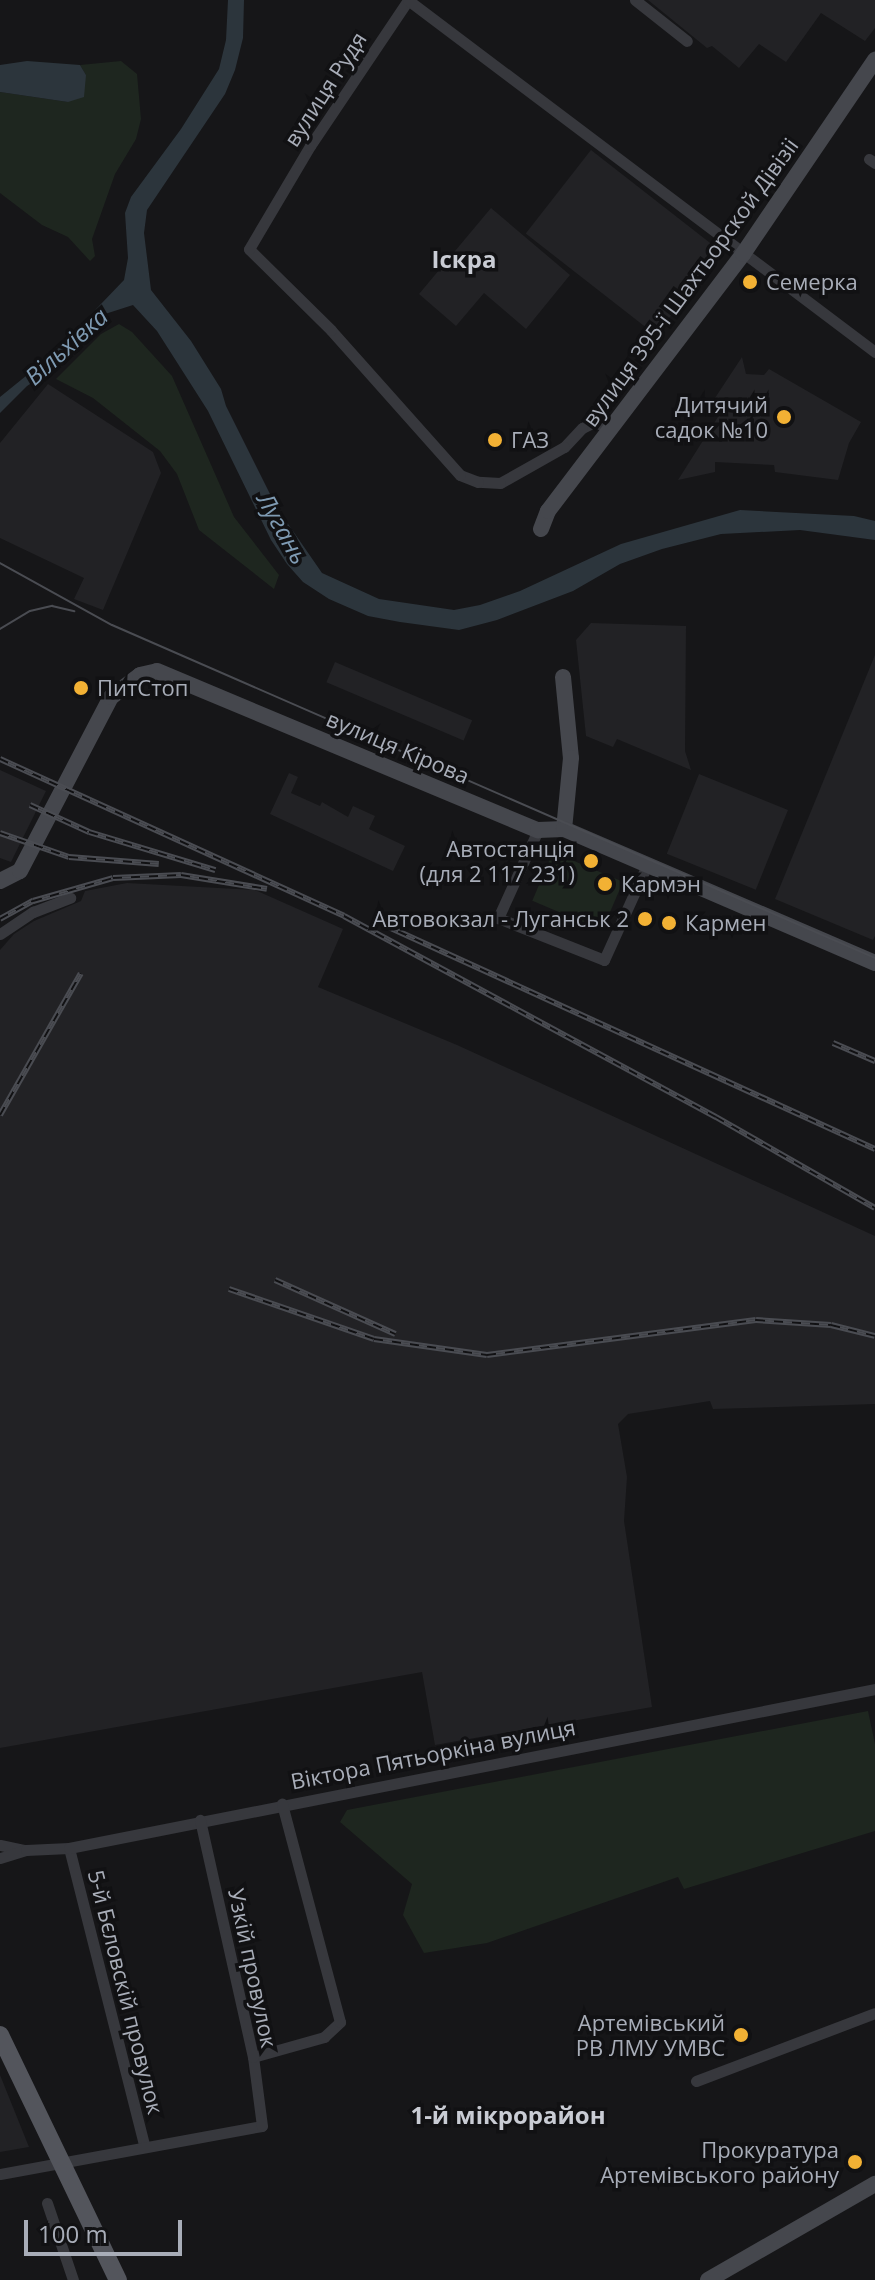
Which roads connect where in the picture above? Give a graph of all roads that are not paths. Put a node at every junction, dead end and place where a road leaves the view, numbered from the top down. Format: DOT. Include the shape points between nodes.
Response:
graph roads {
  1 [pos="408,0"];
  2 [pos="635,0"];
  3 [pos="687,41"];
  4 [pos="875,60"];
  5 [pos="743,254"];
  6 [pos="875,352"];
  7 [pos="610,428"];
  8 [pos="541,529"];
  9 [pos="563,677"];
  10 [pos="564,829"];
  11 [pos="538,830"];
  12 [pos="647,865"];
  13 [pos="0,881"];
  14 [pos="70,898"];
  15 [pos="0,934"];
  16 [pos="875,963"];
  17 [pos="874,1693"];
  18 [pos="282,1804"];
  19 [pos="200,1820"];
  20 [pos="0,1845"];
  21 [pos="69,1848"];
  22 [pos="26,1850"];
  23 [pos="0,1858"];
  24 [pos="875,2013"];
  25 [pos="0,2035"];
  26 [pos="253,2057"];
  27 [pos="696,2081"];
  28 [pos="144,2145"];
  29 [pos="62,2161"];
  30 [pos="0,2174"];
  31 [pos="875,2184"];
  32 [pos="47,2203"];
  33 [pos="73,2280"];
  34 [pos="118,2280"];
  35 [pos="708,2280"];
  1 -- 5 [label="street, вулиця Рудя"];
  1 -- 7 [label="street, вулиця Рудя" via="310,146 249,249 331,330 460,475 500,483 564,447 594,422"];
  2 -- 3 [label="street"];
  4 -- 5 [label="street, вулиця 395-ї Шахтьорской Дівізіі"];
  5 -- 6 [label="street, вулиця Рудя"];
  5 -- 7 [label="street, вулиця 395-ї Шахтьорской Дівізіі"];
  7 -- 8 [label="street, вулиця 395-ї Шахтьорской Дівізіі" via="548,511"];
  9 -- 10 [label="street" via="571,758"];
  10 -- 11 [label="street, вулиця Кірова"];
  10 -- 12 [label="street, вулиця Кірова"];
  11 -- 12 [label="street" via="498,918 604,960"];
  11 -- 13 [label="street, вулиця Кірова" via="157,671 140,675 111,697 20,871"];
  12 -- 16 [label="street, вулиця Кірова"];
  14 -- 15 [label="street" via="33,912"];
  17 -- 18 [label="street, Віктора Пятьоркіна вулиця"];
  18 -- 19 [label="street, Віктора Пятьоркіна вулиця"];
  18 -- 26 [label="street" via="340,2022 324,2037"];
  19 -- 21 [label="street, Віктора Пятьоркіна вулиця"];
  19 -- 26 [label="street, Узкій провулок"];
  20 -- 22 [label="street"];
  21 -- 22 [label="street, Віктора Пятьоркіна вулиця"];
  21 -- 28 [label="street, 5-й Бєловскій провулок"];
  22 -- 23 [label="street, Віктора Пятьоркіна вулиця"];
  24 -- 27 [label="street"];
  25 -- 29 [label="main road"];
  26 -- 28 [label="street, Узкій провулок" via="262,2126"];
  28 -- 29 [label="street"];
  29 -- 30 [label="street"];
  29 -- 34 [label="main road"];
  31 -- 35 [label="street"];
  32 -- 33 [label="street"];
}
